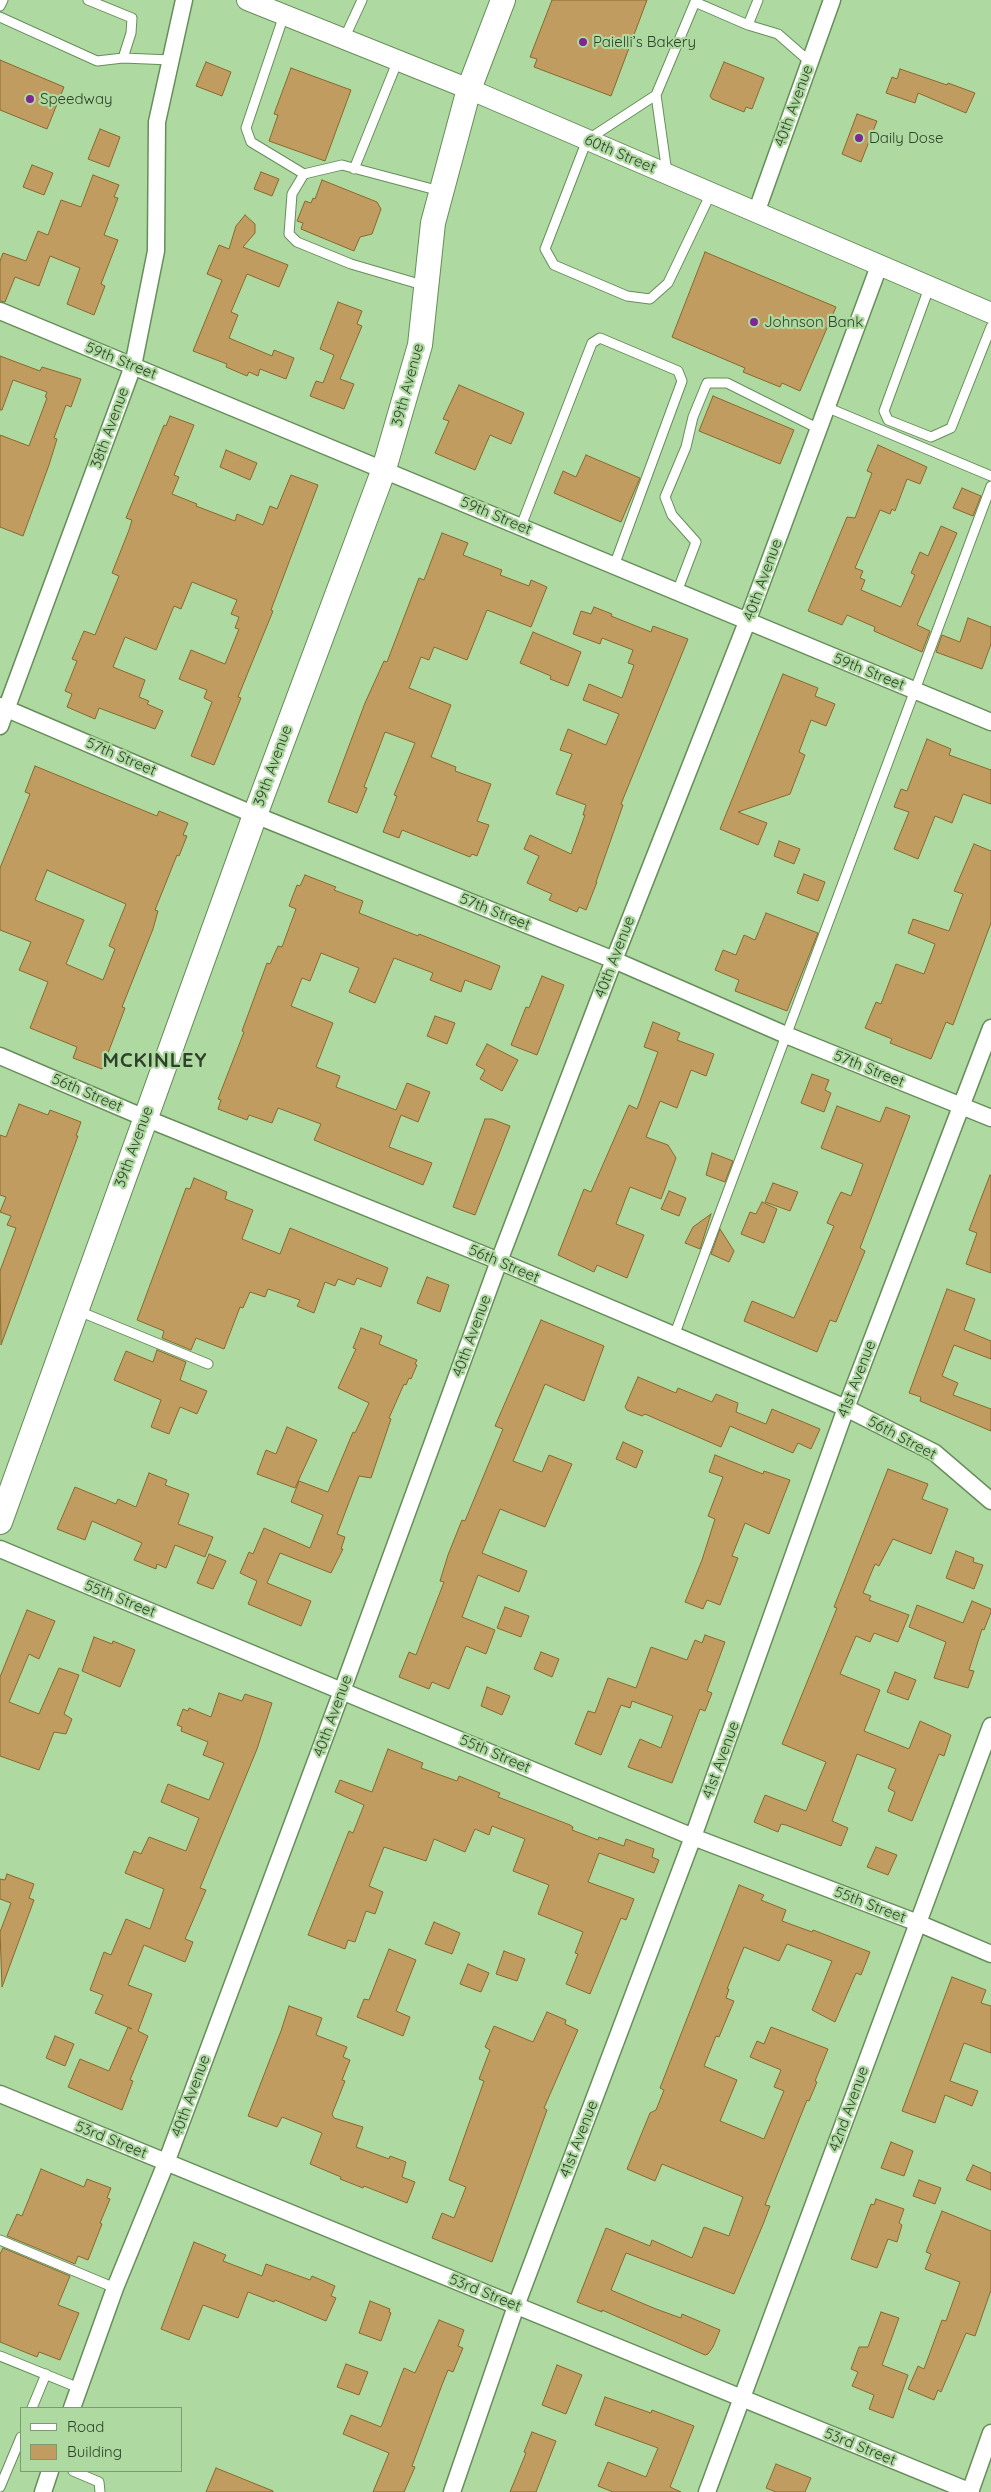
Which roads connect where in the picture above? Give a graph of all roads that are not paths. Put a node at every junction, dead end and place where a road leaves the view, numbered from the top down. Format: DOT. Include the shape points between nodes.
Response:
graph roads {
  1 [pos="3,0"];
  2 [pos="88,0"];
  3 [pos="184,0"];
  4 [pos="248,0"];
  5 [pos="362,0"];
  6 [pos="503,0"];
  7 [pos="758,0"];
  8 [pos="832,0"];
  9 [pos="696,1"];
  10 [pos="0,6"];
  11 [pos="284,15"];
  12 [pos="0,17"];
  13 [pos="748,25"];
  14 [pos="344,39"];
  15 [pos="123,58"];
  16 [pos="171,60"];
  17 [pos="398,60"];
  18 [pos="810,62"];
  19 [pos="469,89"];
  20 [pos="656,95"];
  21 [pos="587,140"];
  22 [pos="354,169"];
  23 [pos="304,174"];
  24 [pos="667,174"];
  25 [pos="442,191"];
  26 [pos="711,193"];
  27 [pos="756,213"];
  28 [pos="878,266"];
  29 [pos="427,286"];
  30 [pos="929,288"];
  31 [pos="0,311"];
  32 [pos="991,313"];
  33 [pos="991,327"];
  34 [pos="133,366"];
  35 [pos="826,408"];
  36 [pos="819,429"];
  37 [pos="384,469"];
  38 [pos="991,476"];
  39 [pos="991,486"];
  40 [pos="521,526"];
  41 [pos="614,566"];
  42 [pos="677,592"];
  43 [pos="747,622"];
  44 [pos="915,690"];
  45 [pos="3,707"];
  46 [pos="991,722"];
  47 [pos="0,726"];
  48 [pos="255,815"];
  49 [pos="614,960"];
  50 [pos="991,1028"];
  51 [pos="786,1035"];
  52 [pos="0,1056"];
  53 [pos="962,1107"];
  54 [pos="144,1118"];
  55 [pos="991,1118"];
  56 [pos="500,1262"];
  57 [pos="76,1310"];
  58 [pos="674,1336"];
  59 [pos="208,1364"];
  60 [pos="846,1408"];
  61 [pos="991,1501"];
  62 [pos="0,1522"];
  63 [pos="0,1550"];
  64 [pos="342,1691"];
  65 [pos="991,1726"];
  66 [pos="693,1837"];
  67 [pos="918,1923"];
  68 [pos="991,1954"];
  69 [pos="0,2094"];
  70 [pos="166,2163"];
  71 [pos="0,2240"];
  72 [pos="115,2288"];
  73 [pos="516,2306"];
  74 [pos="0,2356"];
  75 [pos="46,2374"];
  76 [pos="80,2388"];
  77 [pos="743,2398"];
  78 [pos="32,2407"];
  79 [pos="72,2407"];
  80 [pos="991,2433"];
  81 [pos="20,2439"];
  82 [pos="50,2472"];
  83 [pos="75,2472"];
  84 [pos="0,2487"];
  85 [pos="42,2492"];
  86 [pos="100,2492"];
  87 [pos="452,2492"];
  88 [pos="707,2492"];
  89 [pos="970,2492"];
  1 -- 10 [label="lane"];
  2 -- 15 [label="lane" via="132,18"];
  3 -- 16 [label="street, 38th Avenue"];
  4 -- 11 [label="street, 60th Street"];
  5 -- 14 [label="lane"];
  6 -- 19 [label="main road, 39th Avenue"];
  7 -- 13 [label="lane"];
  8 -- 18 [label="street, 40th Avenue"];
  9 -- 13 [label="lane"];
  9 -- 20 [label="lane"];
  11 -- 14 [label="street, 60th Street"];
  11 -- 23 [label="lane" via="246,128 251,142"];
  12 -- 15 [label="lane" via="97,61"];
  13 -- 18 [label="lane" via="778,34"];
  14 -- 17 [label="street, 60th Street"];
  15 -- 16 [label="lane"];
  16 -- 34 [label="street, 38th Avenue" via="157,122 156,251"];
  17 -- 19 [label="street, 60th Street"];
  17 -- 22 [label="lane"];
  18 -- 27 [label="street, 40th Avenue"];
  19 -- 21 [label="street, 60th Street"];
  19 -- 25 [label="main road, 39th Avenue"];
  20 -- 21 [label="lane"];
  20 -- 24 [label="lane"];
  21 -- 24 [label="street, 60th Street"];
  21 -- 26 [label="lane" via="545,249 554,265 627,296 650,299 668,283"];
  22 -- 23 [label="lane" via="342,165"];
  22 -- 25 [label="lane"];
  23 -- 29 [label="lane" via="292,194 289,220 289,234 297,242 351,264"];
  24 -- 26 [label="street, 60th Street"];
  25 -- 29 [label="main road, 39th Avenue" via="433,223"];
  26 -- 27 [label="street, 60th Street"];
  27 -- 28 [label="street, 60th Street"];
  28 -- 30 [label="street, 60th Street"];
  28 -- 35 [label="street, 40th Avenue"];
  29 -- 37 [label="main road, 39th Avenue" via="420,345"];
  30 -- 32 [label="street, 60th Street"];
  30 -- 33 [label="lane" via="884,411 888,420 931,437 951,428"];
  31 -- 34 [label="street, 59th Street"];
  34 -- 37 [label="street, 59th Street"];
  34 -- 45 [label="street, 38th Avenue"];
  35 -- 36 [label="street, 40th Avenue"];
  35 -- 38 [label="lane"];
  36 -- 42 [label="lane" via="727,383 707,383 665,497 672,514 696,542"];
  36 -- 43 [label="street, 40th Avenue"];
  37 -- 40 [label="street, 59th Street"];
  37 -- 48 [label="main road, 39th Avenue"];
  39 -- 44 [label="lane"];
  40 -- 41 [label="street, 59th Street"];
  40 -- 41 [label="lane" via="592,343 600,338 678,371 682,381"];
  41 -- 42 [label="street, 59th Street"];
  42 -- 43 [label="street, 59th Street"];
  43 -- 44 [label="street, 59th Street"];
  43 -- 49 [label="street, 40th Avenue"];
  44 -- 46 [label="street, 59th Street"];
  44 -- 51 [label="lane"];
  45 -- 47 [label="street, 38th Avenue"];
  45 -- 48 [label="street, 57th Street"];
  48 -- 49 [label="street, 57th Street"];
  48 -- 54 [label="main road, 39th Avenue"];
  49 -- 51 [label="street, 57th Street"];
  49 -- 56 [label="street, 40th Avenue"];
  50 -- 53 [label="street, 41st Avenue"];
  51 -- 53 [label="street, 57th Street"];
  51 -- 58 [label="lane"];
  52 -- 54 [label="street, 56th Street"];
  53 -- 55 [label="street, 57th Street"];
  53 -- 60 [label="street, 41st Avenue"];
  54 -- 56 [label="street, 56th Street"];
  54 -- 57 [label="main road, 39th Avenue"];
  56 -- 58 [label="street, 56th Street"];
  56 -- 64 [label="street, 40th Avenue"];
  57 -- 59 [label="lane"];
  57 -- 62 [label="main road, 39th Avenue"];
  58 -- 60 [label="street, 56th Street"];
  60 -- 61 [label="street, 56th Street" via="935,1453"];
  60 -- 66 [label="street, 41st Avenue"];
  63 -- 64 [label="street, 55th Street"];
  64 -- 66 [label="street, 55th Street"];
  64 -- 70 [label="street, 40th Avenue"];
  65 -- 67 [label="street, 42nd Avenue"];
  66 -- 67 [label="street, 55th Street"];
  66 -- 73 [label="street, 41st Avenue"];
  67 -- 68 [label="street, 55th Street"];
  67 -- 77 [label="street, 42nd Avenue"];
  69 -- 70 [label="street, 53rd Street"];
  70 -- 72 [label="street, 40th Avenue"];
  70 -- 73 [label="street, 53rd Street"];
  71 -- 72 [label="lane"];
  72 -- 76 [label="street, 40th Avenue"];
  73 -- 77 [label="street, 53rd Street"];
  73 -- 87 [label="street, 41st Avenue"];
  74 -- 75 [label="lane"];
  75 -- 76 [label="lane"];
  75 -- 78 [label="lane"];
  76 -- 79 [label="street, 40th Avenue"];
  77 -- 88 [label="street, 42nd Avenue"];
  77 -- 89 [label="street, 53rd Street"];
  80 -- 89 [label="street"];
  81 -- 84 [label="lane"];
  82 -- 85 [label="street"];
  83 -- 86 [label="lane" via="99,2482"];
}
